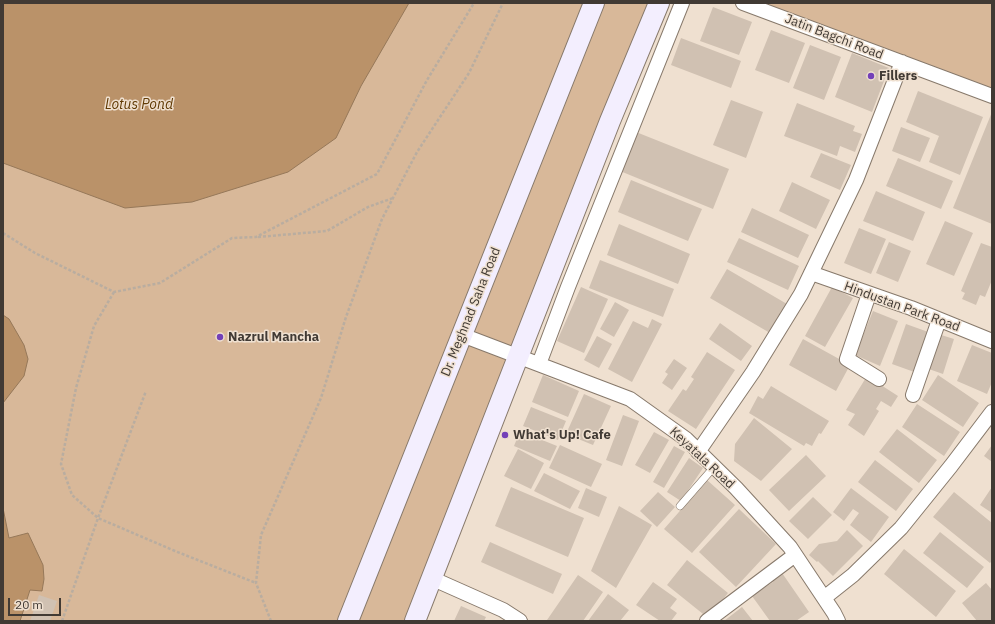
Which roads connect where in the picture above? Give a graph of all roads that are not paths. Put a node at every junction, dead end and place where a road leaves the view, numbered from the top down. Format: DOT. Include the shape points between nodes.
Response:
graph roads {
  1 [pos="594,3"];
  2 [pos="659,3"];
  3 [pos="682,3"];
  4 [pos="743,3"];
  5 [pos="902,62"];
  6 [pos="992,96"];
  7 [pos="811,273"];
  8 [pos="870,294"];
  9 [pos="939,320"];
  10 [pos="462,335"];
  11 [pos="992,341"];
  12 [pos="518,356"];
  13 [pos="539,364"];
  14 [pos="879,378"];
  15 [pos="913,395"];
  16 [pos="992,412"];
  17 [pos="698,452"];
  18 [pos="714,467"];
  19 [pos="680,506"];
  20 [pos="795,554"];
  21 [pos="432,578"];
  22 [pos="824,598"];
  23 [pos="348,621"];
  24 [pos="415,621"];
  25 [pos="520,621"];
  26 [pos="707,621"];
  27 [pos="838,621"];
  1 -- 10 [label="street, Dr. Meghnad Saha Road"];
  2 -- 12 [label="street"];
  3 -- 13 [label="street"];
  4 -- 5 [label="street, Jatin Bagchi Road"];
  5 -- 6 [label="street, Jatin Bagchi Road"];
  5 -- 7 [label="street" via="856,180"];
  7 -- 8 [label="street, Hindustan Park Road"];
  7 -- 17 [label="street" via="753,372"];
  8 -- 9 [label="street, Hindustan Park Road"];
  8 -- 14 [label="street" via="847,359"];
  9 -- 11 [label="street, Hindustan Park Road"];
  9 -- 15 [label="street"];
  10 -- 12 [label="street, Keyatala Road"];
  10 -- 23 [label="street, Dr. Meghnad Saha Road"];
  12 -- 13 [label="street, Keyatala Road"];
  12 -- 21 [label="street"];
  13 -- 17 [label="street, Keyatala Road" via="630,399 686,439"];
  16 -- 22 [label="street" via="901,528"];
  17 -- 18 [label="street, Keyatala Road"];
  18 -- 19 [label="lane"];
  18 -- 20 [label="street, Keyatala Road"];
  20 -- 22 [label="street, Keyatala Road"];
  20 -- 26 [label="street"];
  21 -- 24 [label="street"];
  21 -- 25 [label="street" via="503,610"];
  22 -- 27 [label="street, Keyatala Road"];
}
